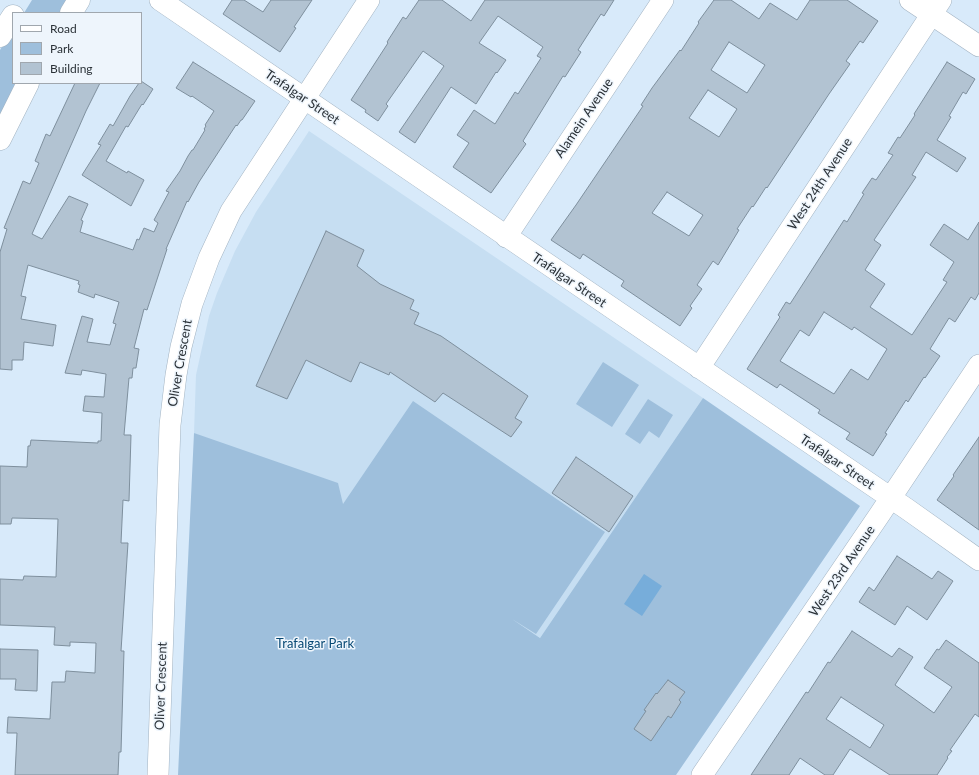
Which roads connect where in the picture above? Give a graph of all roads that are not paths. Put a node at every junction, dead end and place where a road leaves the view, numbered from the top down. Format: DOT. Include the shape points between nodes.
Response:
graph roads {
  1 [pos="23,0"];
  2 [pos="79,0"];
  3 [pos="160,0"];
  4 [pos="369,0"];
  5 [pos="663,0"];
  6 [pos="910,0"];
  7 [pos="936,7"];
  8 [pos="16,12"];
  9 [pos="72,12"];
  10 [pos="12,18"];
  11 [pos="0,36"];
  12 [pos="979,46"];
  13 [pos="28,84"];
  14 [pos="304,99"];
  15 [pos="0,139"];
  16 [pos="506,236"];
  17 [pos="979,365"];
  18 [pos="699,368"];
  19 [pos="891,498"];
  20 [pos="979,560"];
  21 [pos="158,775"];
  22 [pos="702,775"];
  1 -- 8 [label="main road"];
  2 -- 9 [label="main road"];
  3 -- 14 [label="street, Trafalgar Street"];
  4 -- 14 [label="street, Oliver Crescent"];
  5 -- 16 [label="street, Alamein Avenue"];
  6 -- 7 [label="street"];
  7 -- 12 [label="street"];
  7 -- 18 [label="street, West 24th Avenue"];
  10 -- 11 [label="main road"];
  13 -- 15 [label="main road"];
  14 -- 16 [label="street, Trafalgar Street"];
  14 -- 21 [label="street, Oliver Crescent" via="231,210 194,298 181,347 170,425"];
  16 -- 18 [label="street, Trafalgar Street"];
  17 -- 19 [label="street, West 23rd Avenue"];
  18 -- 19 [label="street, Trafalgar Street"];
  19 -- 20 [label="street, Trafalgar Street"];
  19 -- 22 [label="street, West 23rd Avenue"];
}
